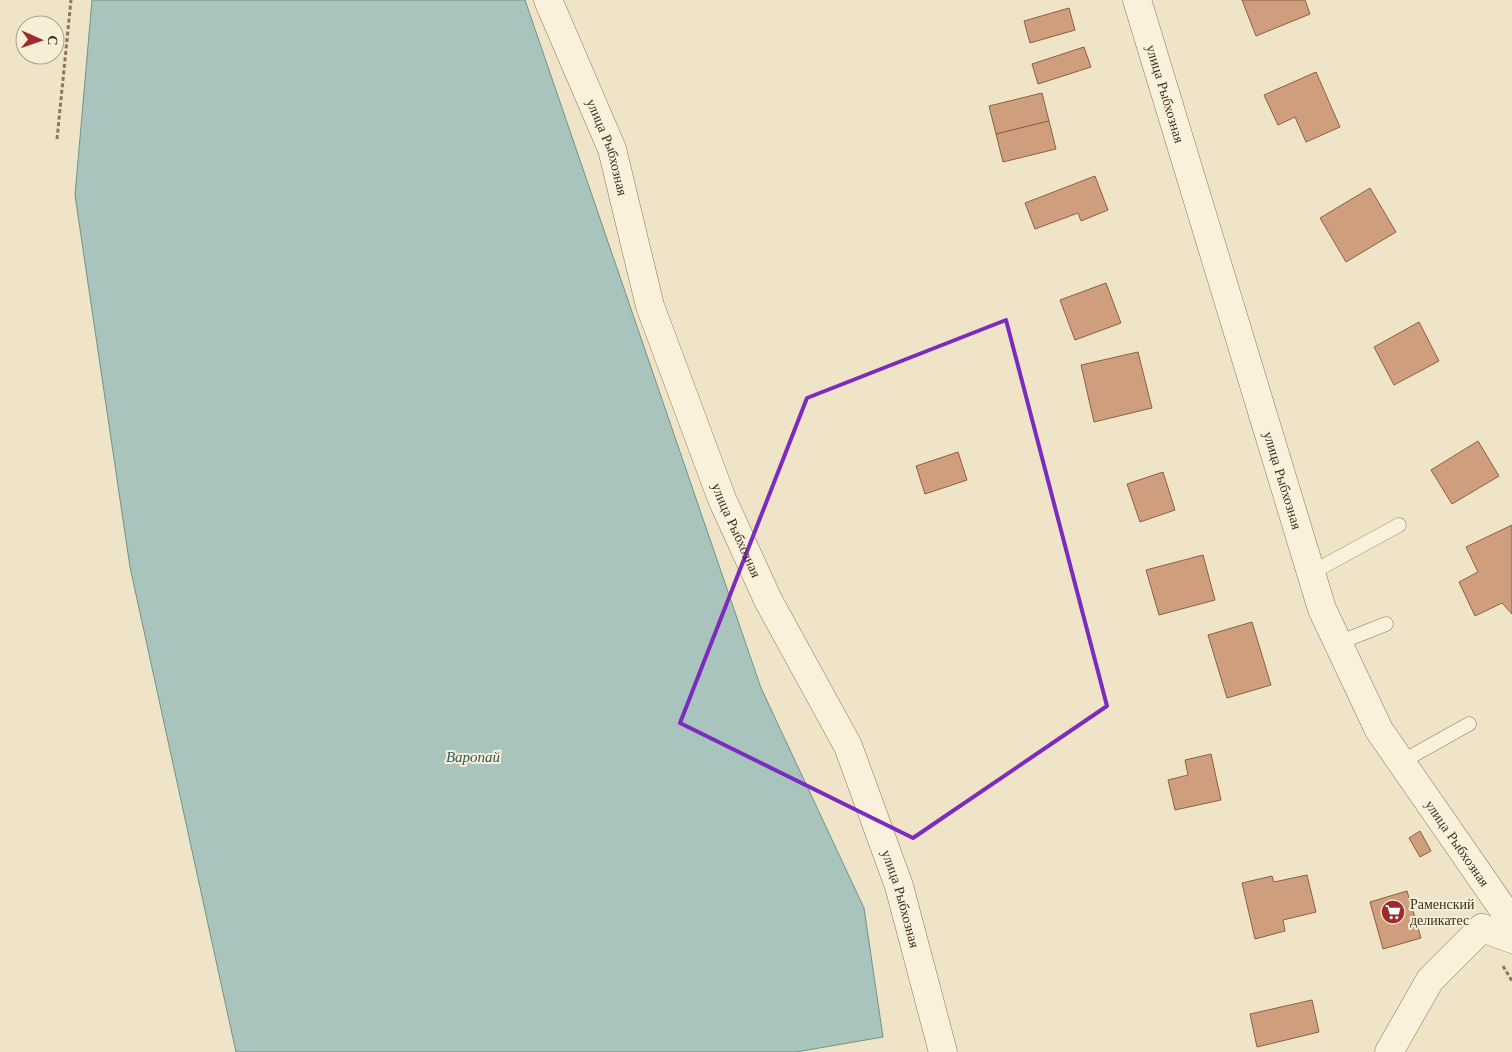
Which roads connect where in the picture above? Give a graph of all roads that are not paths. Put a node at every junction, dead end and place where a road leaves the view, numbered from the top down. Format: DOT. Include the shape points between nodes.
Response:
graph roads {
  1 [pos="548,0"];
  2 [pos="1137,0"];
  3 [pos="1399,525"];
  4 [pos="1311,573"];
  5 [pos="1386,624"];
  6 [pos="1338,643"];
  7 [pos="1469,724"];
  8 [pos="1401,762"];
  9 [pos="1512,922"];
  10 [pos="1512,939"];
  11 [pos="943,1052"];
  12 [pos="1389,1052"];
  1 -- 11 [label="street, улица Рыбхозная" via="612,149 650,306 722,499 768,600 848,746 899,886"];
  2 -- 4 [label="street, улица Рыбхозная"];
  3 -- 4 [label="lane"];
  4 -- 6 [label="street, улица Рыбхозная" via="1322,610"];
  5 -- 6 [label="lane"];
  6 -- 8 [label="street, улица Рыбхозная" via="1379,730"];
  7 -- 8 [label="lane"];
  8 -- 9 [label="street, улица Рыбхозная"];
  10 -- 12 [label="street" via="1482,928 1430,980"];
}
